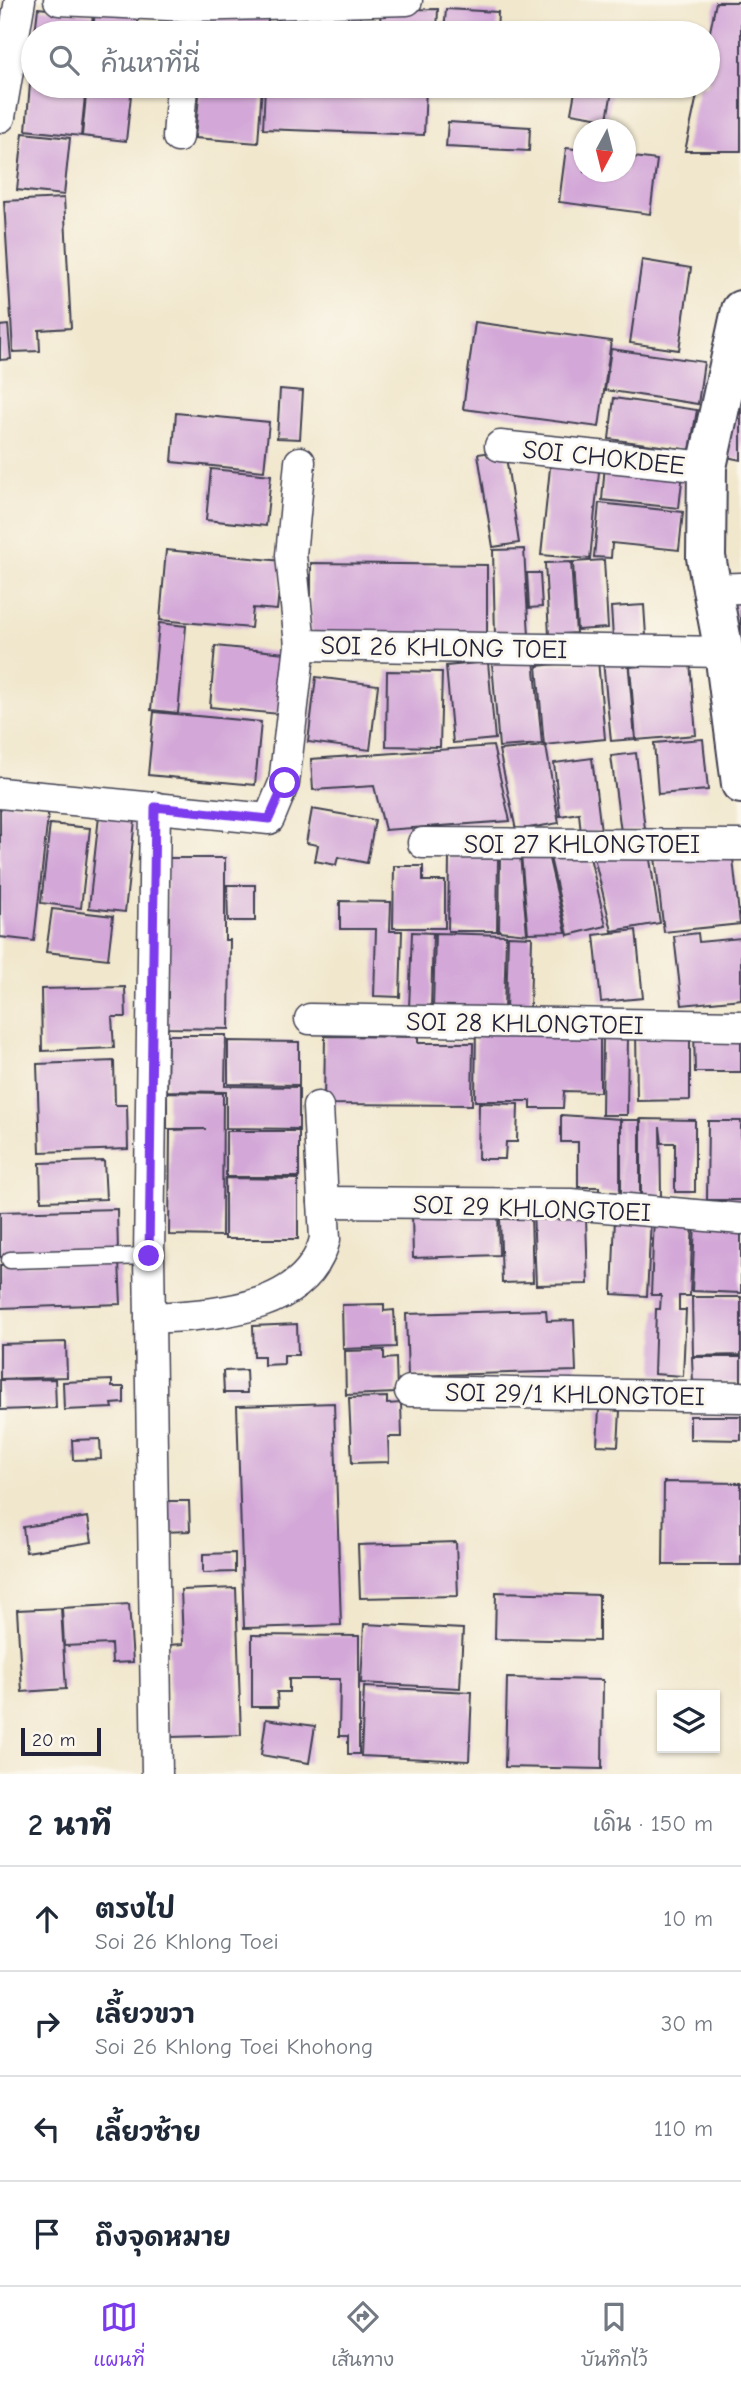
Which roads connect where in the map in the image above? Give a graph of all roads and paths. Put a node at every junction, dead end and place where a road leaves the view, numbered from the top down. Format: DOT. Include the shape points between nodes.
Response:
graph roads {
  1 [pos="20,0"];
  2 [pos="58,0"];
  3 [pos="407,0"];
  4 [pos="187,20"];
  5 [pos="181,98"];
  6 [pos="0,117"];
  7 [pos="177,136"];
  8 [pos="741,310"];
  9 [pos="732,391"];
  10 [pos="500,446"];
  11 [pos="300,462"];
  12 [pos="707,467"];
  13 [pos="726,588"];
  14 [pos="300,645"];
  15 [pos="724,652"];
  16 [pos="741,784"];
  17 [pos="0,793"];
  18 [pos="155,807"];
  19 [pos="424,843"];
  20 [pos="741,845"];
  21 [pos="310,1019"];
  22 [pos="741,1026"];
  23 [pos="318,1107"];
  24 [pos="323,1202"];
  25 [pos="741,1219"];
  26 [pos="149,1256"];
  27 [pos="10,1259"];
  28 [pos="153,1318"];
  29 [pos="410,1391"];
  30 [pos="741,1396"];
  31 [pos="158,1774"];
  1 -- 6 [label="street"];
  2 -- 4 [label="street"];
  3 -- 4 [label="street"];
  5 -- 7 [label="street"];
  8 -- 9 [label="street"];
  9 -- 12 [label="street"];
  10 -- 12 [label="street, SOI CHOKDEE"];
  11 -- 14 [label="street" via="291,555"];
  12 -- 13 [label="street" via="706,557"];
  13 -- 15 [label="street"];
  14 -- 15 [label="street, SOI 26 KHLONG TOEI"];
  14 -- 18 [label="street, SOI 26 KHLONG TOEI" via="285,783 269,819"];
  15 -- 16 [label="street"];
  17 -- 18 [label="street"];
  18 -- 26 [label="street"];
  19 -- 20 [label="street, SOI 27 KHLONGTOEI"];
  21 -- 22 [label="street, SOI 28 KHLONGTOEI"];
  23 -- 24 [label="street"];
  24 -- 25 [label="street, SOI 29 KHLONGTOEI" via="571,1205"];
  24 -- 28 [label="street" via="325,1239 320,1258 296,1283 240,1309"];
  26 -- 27 [label="lane"];
  26 -- 28 [label="street"];
  28 -- 31 [label="street"];
  29 -- 30 [label="street, SOI 29/1 KHLONGTOEI"];
}
